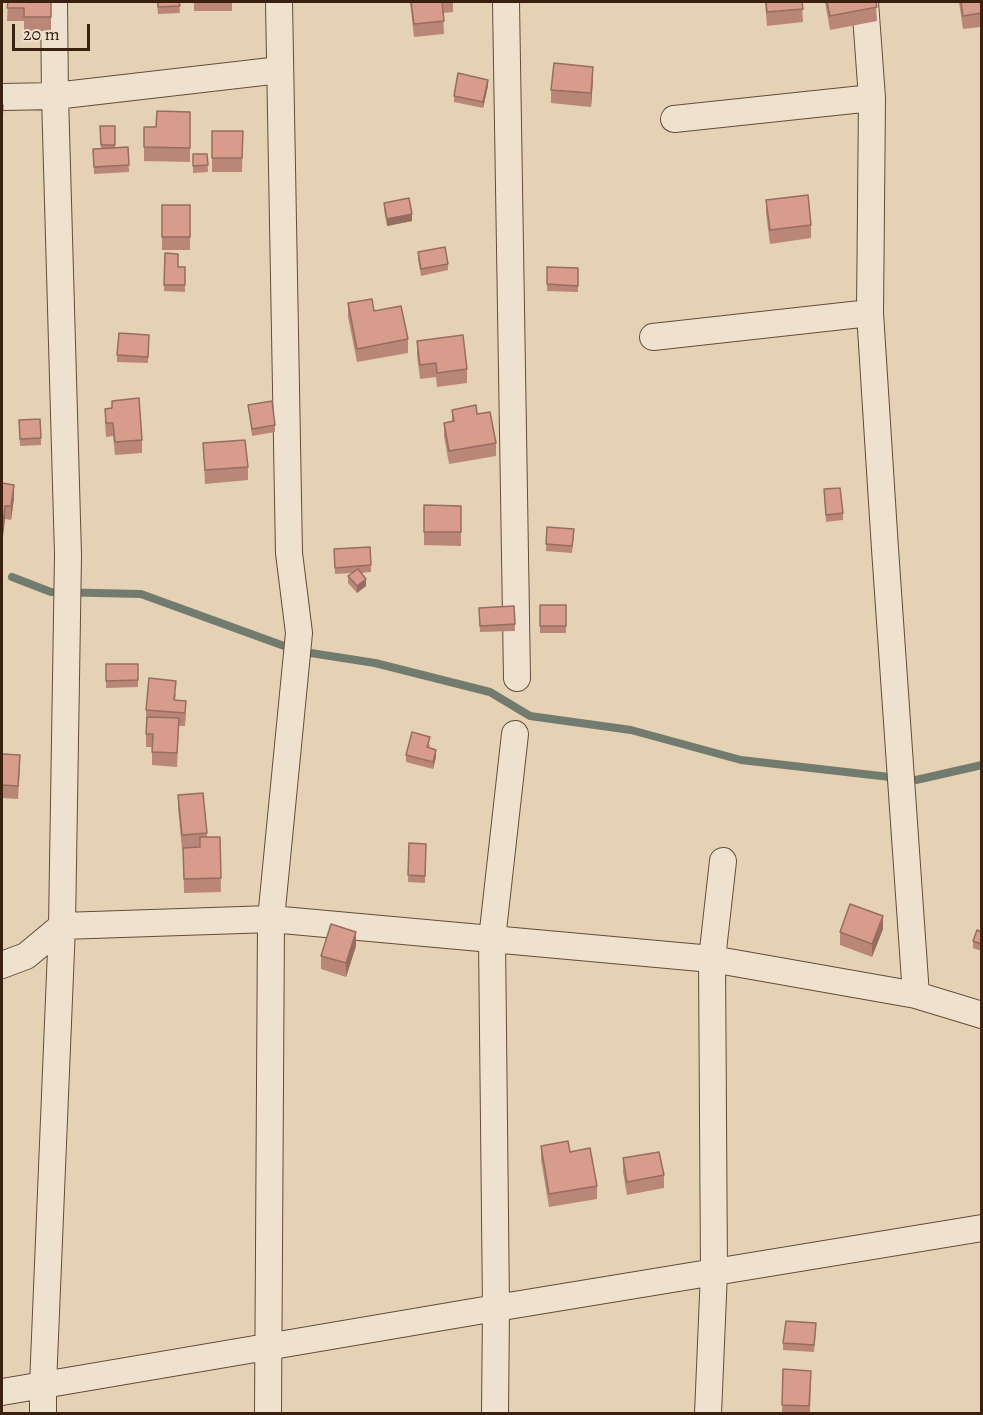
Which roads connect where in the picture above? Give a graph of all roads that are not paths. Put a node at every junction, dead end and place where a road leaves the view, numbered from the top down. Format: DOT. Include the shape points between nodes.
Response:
graph roads {
  1 [pos="54,2"];
  2 [pos="279,2"];
  3 [pos="506,2"];
  4 [pos="864,2"];
  5 [pos="280,70"];
  6 [pos="55,96"];
  7 [pos="2,97"];
  8 [pos="872,98"];
  9 [pos="674,119"];
  10 [pos="870,314"];
  11 [pos="653,337"];
  12 [pos="517,678"];
  13 [pos="516,734"];
  14 [pos="723,861"];
  15 [pos="271,919"];
  16 [pos="62,926"];
  17 [pos="492,939"];
  18 [pos="712,959"];
  19 [pos="2,964"];
  20 [pos="916,995"];
  21 [pos="981,1015"];
  22 [pos="981,1228"];
  23 [pos="714,1272"];
  24 [pos="496,1308"];
  25 [pos="268,1347"];
  26 [pos="43,1385"];
  27 [pos="2,1392"];
  28 [pos="43,1413"];
  29 [pos="268,1413"];
  30 [pos="495,1413"];
  31 [pos="708,1413"];
  1 -- 6 [label="street"];
  2 -- 5 [label="street"];
  3 -- 12 [label="street"];
  4 -- 8 [label="street"];
  5 -- 6 [label="street"];
  5 -- 15 [label="street" via="289,553 299,633"];
  6 -- 7 [label="street"];
  6 -- 16 [label="street" via="68,555"];
  8 -- 9 [label="street"];
  8 -- 10 [label="street"];
  10 -- 11 [label="street"];
  10 -- 20 [label="street"];
  13 -- 17 [label="street"];
  14 -- 18 [label="street"];
  15 -- 16 [label="street"];
  15 -- 17 [label="street"];
  15 -- 25 [label="street"];
  16 -- 19 [label="street" via="26,956"];
  16 -- 26 [label="street"];
  17 -- 18 [label="street"];
  17 -- 24 [label="street"];
  18 -- 20 [label="street"];
  18 -- 23 [label="street"];
  20 -- 21 [label="street"];
  22 -- 23 [label="street"];
  23 -- 24 [label="street"];
  23 -- 31 [label="street"];
  24 -- 25 [label="street"];
  24 -- 30 [label="street"];
  25 -- 26 [label="street"];
  25 -- 29 [label="street"];
  26 -- 27 [label="street"];
  26 -- 28 [label="street"];
}
